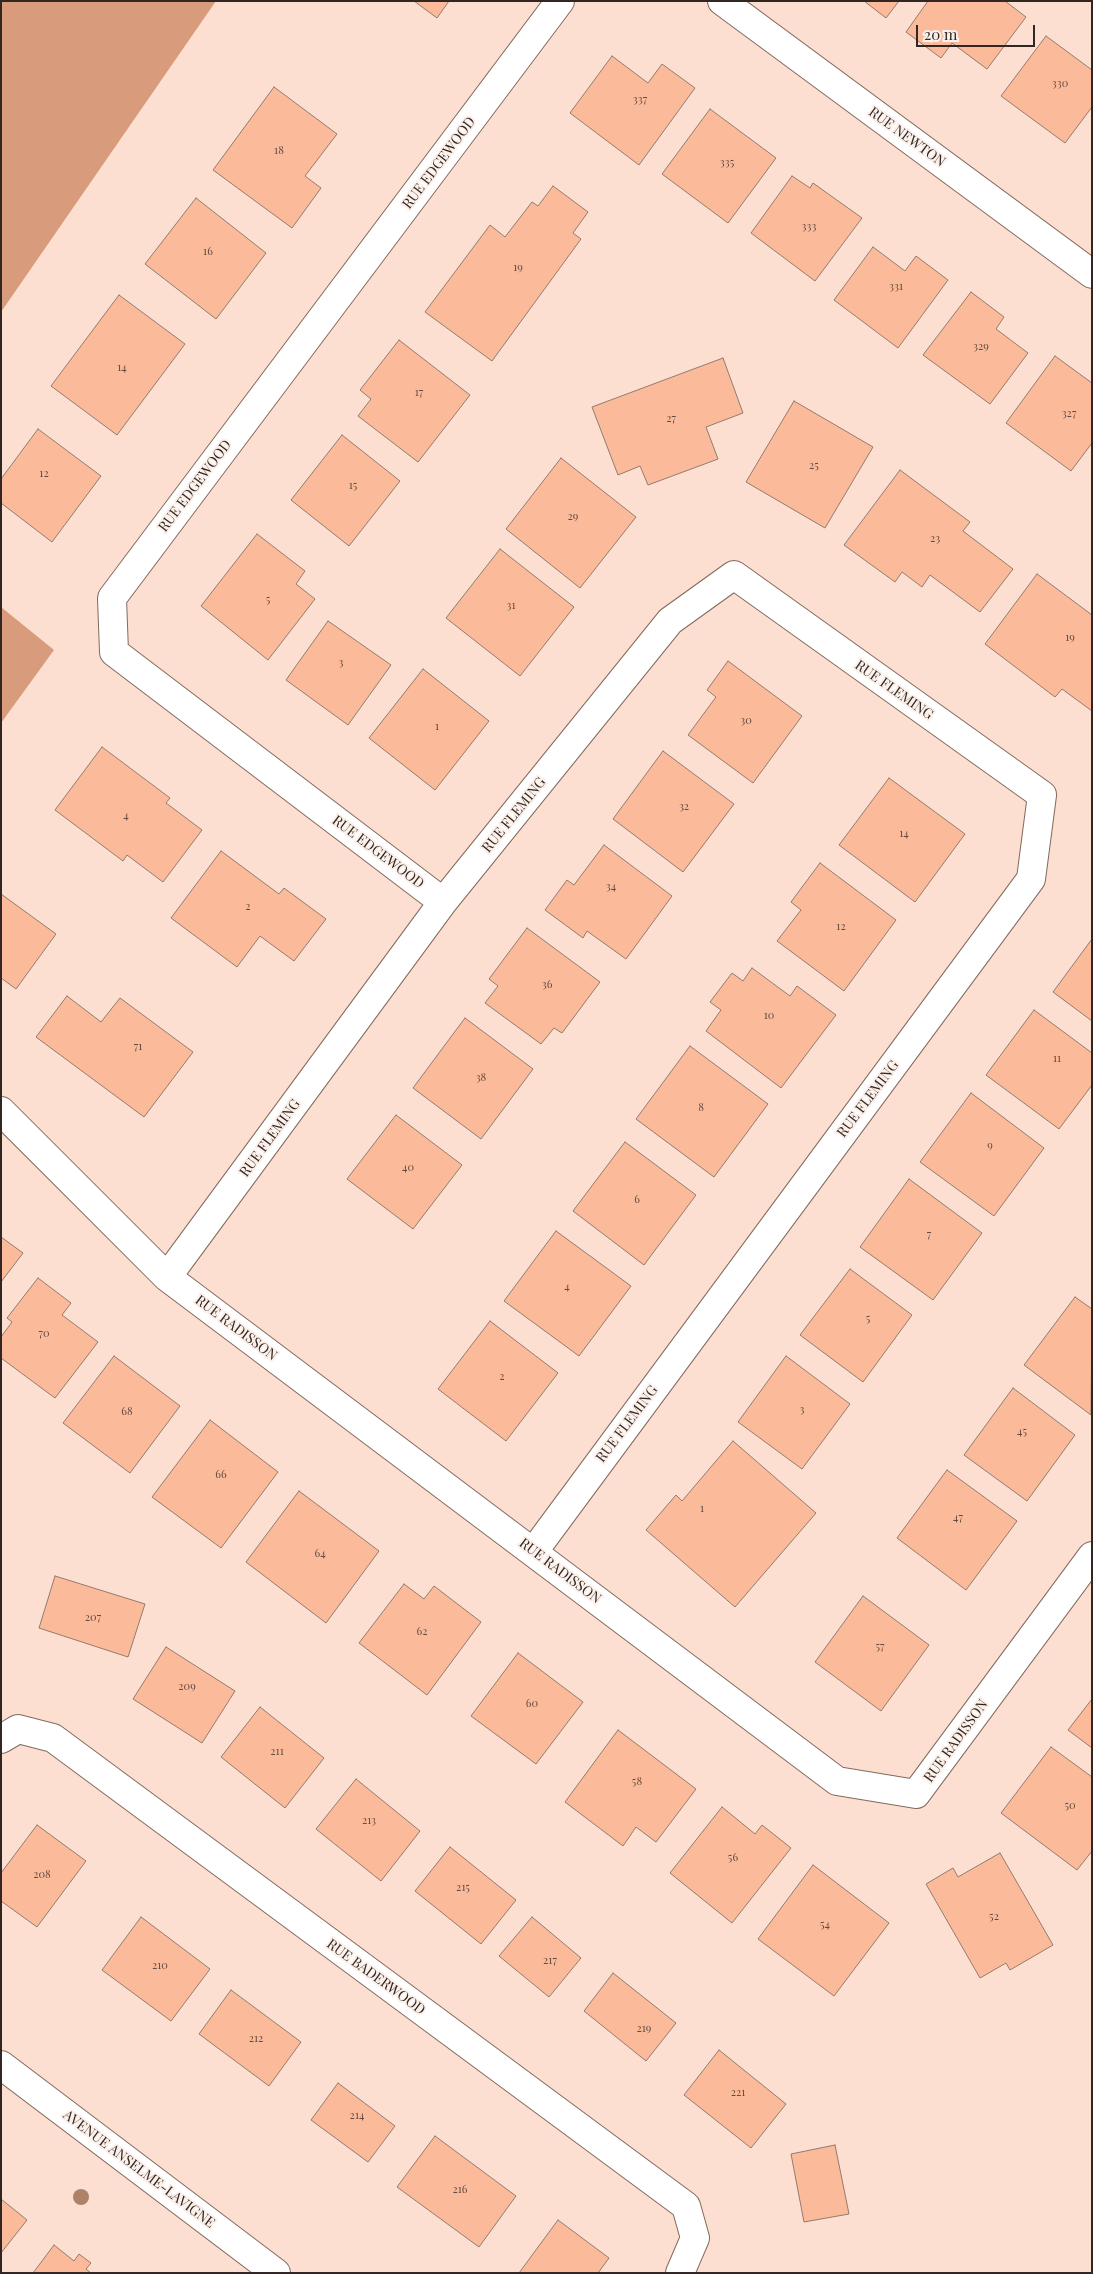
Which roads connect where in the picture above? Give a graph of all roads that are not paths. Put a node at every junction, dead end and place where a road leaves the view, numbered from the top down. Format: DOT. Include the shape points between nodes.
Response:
graph roads {
  1 [pos="560,1"];
  2 [pos="722,1"];
  3 [pos="1092,274"];
  4 [pos="443,902"];
  5 [pos="1,1112"];
  6 [pos="167,1276"];
  7 [pos="534,1551"];
  8 [pos="1092,1556"];
  9 [pos="1,1739"];
  10 [pos="1,2066"];
  11 [pos="276,2273"];
  12 [pos="680,2273"];
  1 -- 4 [label="street, RUE EDGEWOOD" via="112,598 114,652"];
  2 -- 3 [label="street, RUE NEWTON"];
  4 -- 6 [label="street, RUE FLEMING"];
  4 -- 7 [label="street, RUE FLEMING" via="670,621 734,575 1042,794 1031,879"];
  5 -- 6 [label="street, RUE RADISSON"];
  6 -- 7 [label="street, RUE RADISSON"];
  7 -- 8 [label="street, RUE RADISSON" via="837,1781 916,1794"];
  9 -- 12 [label="street, RUE BADERWOOD" via="18,1729 53,1738 686,2206 695,2238"];
  10 -- 11 [label="street, AVENUE ANSELME-LAVIGNE"];
}
